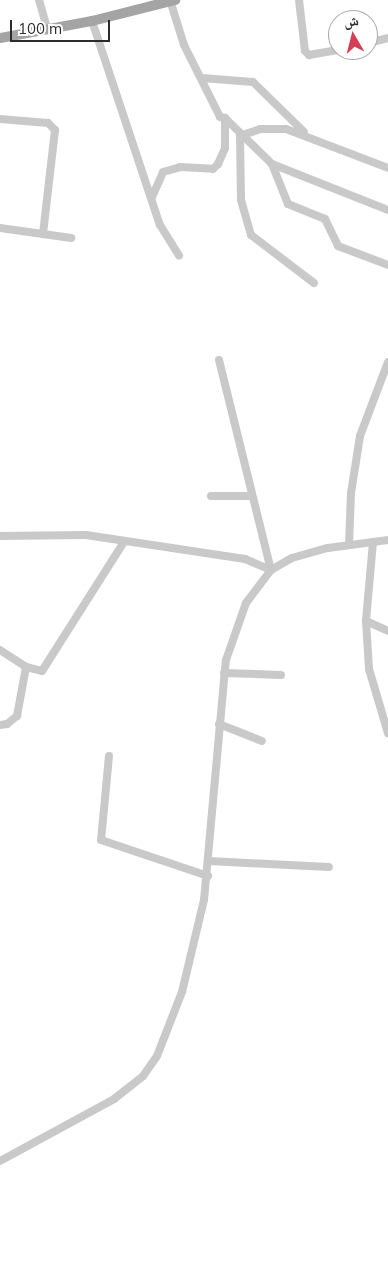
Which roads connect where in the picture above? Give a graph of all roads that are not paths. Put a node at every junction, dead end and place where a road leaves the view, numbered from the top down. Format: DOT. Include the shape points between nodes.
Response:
graph roads {
  1 [pos="38,0"];
  2 [pos="172,0"];
  3 [pos="300,0"];
  4 [pos="92,22"];
  5 [pos="47,28"];
  6 [pos="0,38"];
  7 [pos="328,52"];
  8 [pos="202,78"];
  9 [pos="225,118"];
  10 [pos="0,120"];
  11 [pos="306,134"];
  12 [pos="240,136"];
  13 [pos="272,164"];
  14 [pos="388,168"];
  15 [pos="152,197"];
  16 [pos="388,210"];
  17 [pos="0,228"];
  18 [pos="43,234"];
  19 [pos="71,238"];
  20 [pos="179,256"];
  21 [pos="388,265"];
  22 [pos="314,283"];
  23 [pos="219,360"];
  24 [pos="388,362"];
  25 [pos="212,496"];
  26 [pos="252,496"];
  27 [pos="0,536"];
  28 [pos="388,540"];
  29 [pos="124,542"];
  30 [pos="374,542"];
  31 [pos="349,545"];
  32 [pos="271,570"];
  33 [pos="366,621"];
  34 [pos="388,631"];
  35 [pos="0,650"];
  36 [pos="26,667"];
  37 [pos="224,672"];
  38 [pos="281,675"];
  39 [pos="0,724"];
  40 [pos="220,724"];
  41 [pos="388,733"];
  42 [pos="262,741"];
  43 [pos="110,756"];
  44 [pos="209,861"];
  45 [pos="329,867"];
  46 [pos="208,876"];
  47 [pos="0,1160"];
  1 -- 5 [label="street"];
  2 -- 4 [label="main road"];
  2 -- 8 [label="street" via="184,45"];
  3 -- 7 [label="street" via="305,51 309,55"];
  4 -- 5 [label="main road"];
  4 -- 15 [label="street"];
  5 -- 6 [label="main road"];
  8 -- 9 [label="street" via="220,117"];
  8 -- 11 [label="street" via="253,82"];
  9 -- 12 [label="street"];
  9 -- 15 [label="street" via="225,148 218,164 213,169 180,168 164,172"];
  10 -- 18 [label="street" via="48,123 55,130"];
  11 -- 12 [label="street" via="273,127"];
  11 -- 14 [label="street"];
  12 -- 13 [label="street"];
  12 -- 22 [label="street" via="241,199 248,228 256,242"];
  13 -- 16 [label="street"];
  13 -- 21 [label="street" via="288,204 326,219 338,246"];
  15 -- 20 [label="street" via="160,225"];
  17 -- 18 [label="street"];
  18 -- 19 [label="street"];
  23 -- 26 [label="street"];
  24 -- 31 [label="street" via="360,436 350,493"];
  25 -- 26 [label="street"];
  26 -- 32 [label="street"];
  27 -- 29 [label="street" via="86,535"];
  28 -- 30 [label="street"];
  29 -- 32 [label="street" via="244,559"];
  29 -- 36 [label="street" via="48,665 36,672"];
  30 -- 31 [label="street"];
  30 -- 33 [label="street"];
  31 -- 32 [label="street" via="300,555"];
  32 -- 37 [label="street" via="257,586 240,616 231,638"];
  33 -- 34 [label="street"];
  33 -- 41 [label="street" via="369,669"];
  35 -- 36 [label="street"];
  36 -- 39 [label="street" via="17,716 7,724"];
  37 -- 38 [label="street"];
  37 -- 40 [label="street"];
  40 -- 42 [label="street"];
  40 -- 44 [label="street"];
  43 -- 46 [label="street" via="101,840"];
  44 -- 45 [label="street"];
  44 -- 46 [label="street"];
  46 -- 47 [label="street" via="182,992 157,1056 143,1076 114,1099"];
}
